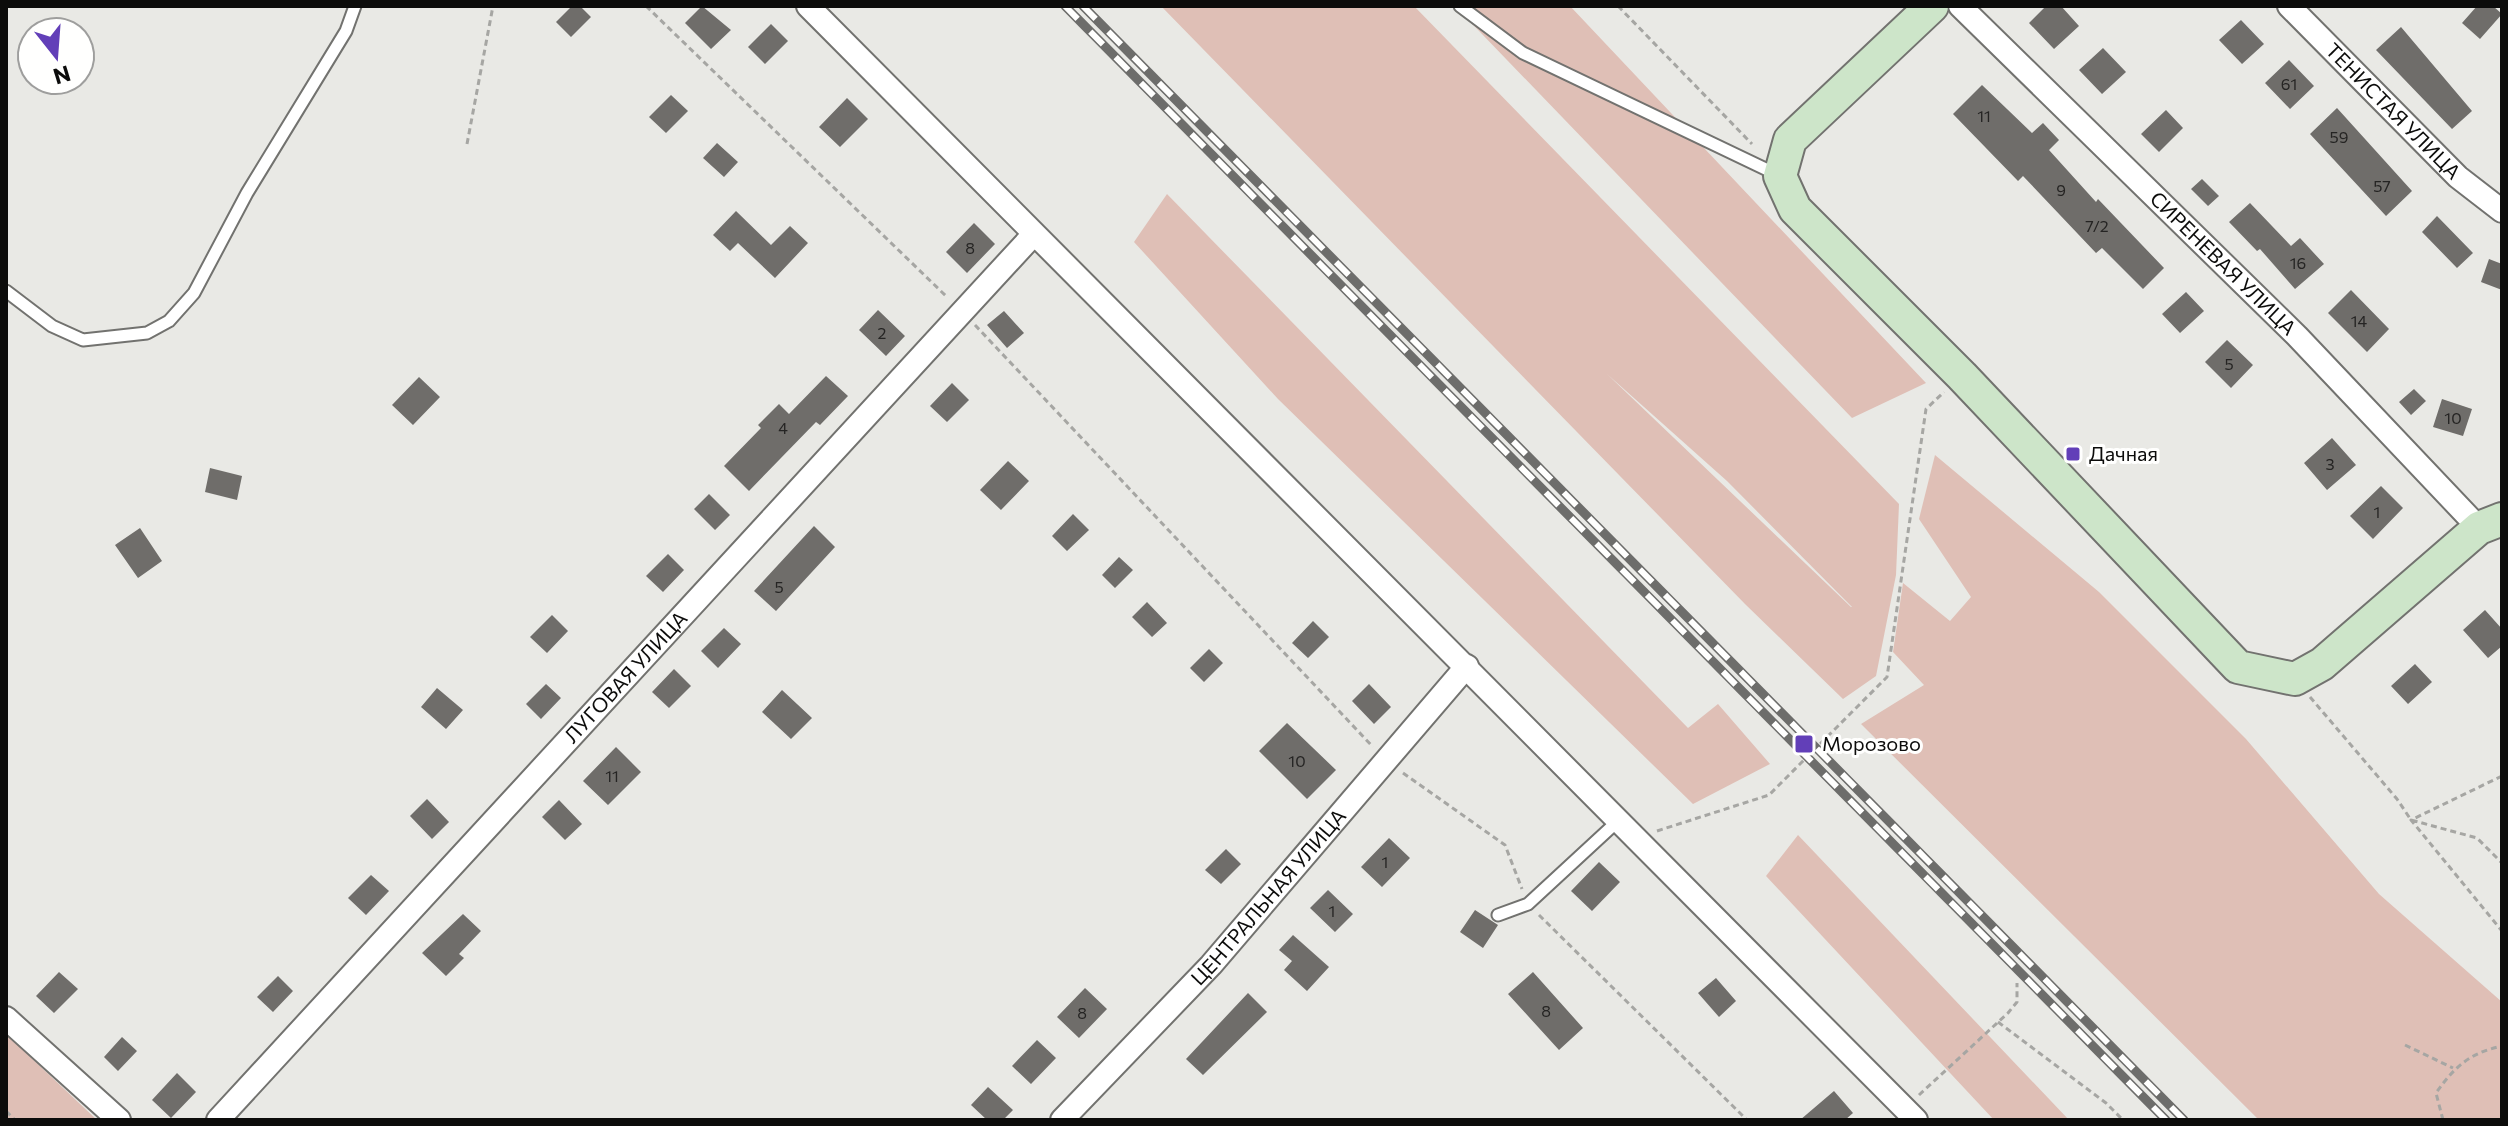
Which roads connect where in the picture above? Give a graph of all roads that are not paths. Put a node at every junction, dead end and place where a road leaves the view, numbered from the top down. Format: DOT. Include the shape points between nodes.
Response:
graph roads {
  1 [pos="355,6"];
  2 [pos="808,6"];
  3 [pos="1460,6"];
  4 [pos="1932,6"];
  5 [pos="1960,6"];
  6 [pos="2289,6"];
  7 [pos="1780,176"];
  8 [pos="2502,211"];
  9 [pos="1034,234"];
  10 [pos="6,291"];
  11 [pos="2490,523"];
  12 [pos="1467,666"];
  13 [pos="1619,820"];
  14 [pos="1498,915"];
  15 [pos="6,1018"];
  16 [pos="1906,1117"];
  17 [pos="119,1120"];
  18 [pos="218,1120"];
  19 [pos="1062,1120"];
  1 -- 10 [label="lane" via="346,31 247,193 194,293 169,321 147,333 83,340 52,326"];
  2 -- 9 [label="street"];
  3 -- 7 [label="lane" via="1523,53"];
  4 -- 7 [label="street" via="1790,140"];
  5 -- 11 [label="street, СИРЕНЕВАЯ УЛИЦА"];
  6 -- 8 [label="street, ТЕНИСТАЯ УЛИЦА" via="2458,177"];
  7 -- 11 [label="street" via="1795,209 2238,667 2295,679 2322,664"];
  9 -- 12 [label="street"];
  9 -- 18 [label="street, ЛУГОВАЯ УЛИЦА"];
  12 -- 13 [label="street"];
  12 -- 19 [label="street, ЦЕНТРАЛЬНАЯ УЛИЦА" via="1211,965"];
  13 -- 14 [label="lane" via="1528,904"];
  13 -- 16 [label="street"];
  15 -- 17 [label="street"];
}
